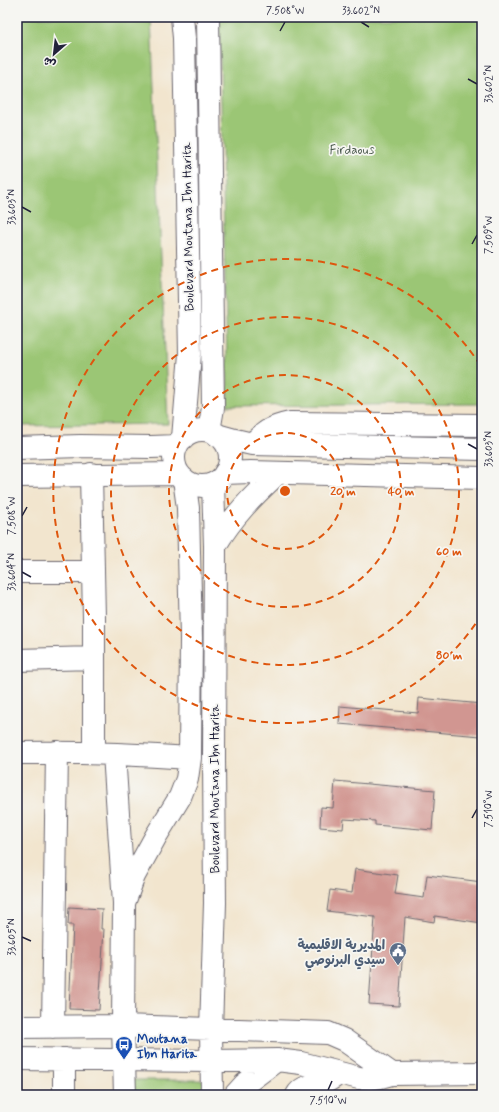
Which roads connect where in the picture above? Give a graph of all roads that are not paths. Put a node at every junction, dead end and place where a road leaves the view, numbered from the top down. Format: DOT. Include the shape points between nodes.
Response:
graph roads {
  1 [pos="182,17"];
  2 [pos="208,17"];
  3 [pos="482,425"];
  4 [pos="213,433"];
  5 [pos="180,442"];
  6 [pos="252,444"];
  7 [pos="17,448"];
  8 [pos="482,450"];
  9 [pos="278,473"];
  10 [pos="91,474"];
  11 [pos="17,476"];
  12 [pos="181,477"];
  13 [pos="219,478"];
  14 [pos="482,478"];
  15 [pos="215,546"];
  16 [pos="17,572"];
  17 [pos="93,572"];
  18 [pos="94,658"];
  19 [pos="17,660"];
  20 [pos="17,752"];
  21 [pos="57,752"];
  22 [pos="104,754"];
  23 [pos="190,758"];
  24 [pos="124,903"];
  25 [pos="123,1026"];
  26 [pos="17,1027"];
  27 [pos="53,1027"];
  28 [pos="211,1030"];
  29 [pos="17,1059"];
  30 [pos="64,1059"];
  31 [pos="124,1060"];
  32 [pos="277,1060"];
  33 [pos="212,1061"];
  34 [pos="338,1073"];
  35 [pos="482,1073"];
  36 [pos="392,1074"];
  37 [pos="64,1095"];
  38 [pos="125,1095"];
  39 [pos="212,1095"];
  40 [pos="235,1095"];
  41 [pos="297,1095"];
  1 -- 5 [label="street, Boulevard Moutana Ibn Harita" via="190,354"];
  2 -- 4 [label="street, Boulevard Moutana Ibn Harita"];
  3 -- 6 [label="street" via="290,424 276,426 263,433"];
  4 -- 5 [label="street" via="200,430 190,433"];
  4 -- 6 [label="street"];
  4 -- 13 [label="street" via="224,442 230,458 229,466"];
  5 -- 7 [label="street" via="151,447"];
  5 -- 12 [label="street" via="174,455 175,465"];
  6 -- 8 [label="street"];
  9 -- 13 [label="street" via="250,472"];
  9 -- 14 [label="street"];
  9 -- 15 [label="street" via="239,511"];
  10 -- 11 [label="street"];
  10 -- 12 [label="street"];
  10 -- 17 [label="street, Boulevard Moutana Ibn Harita"];
  12 -- 13 [label="street" via="198,486 206,486"];
  12 -- 23 [label="street, Boulevard Moutana Ibn Harita" via="188,508"];
  13 -- 15 [label="street, Boulevard Moutana Ibn Harita"];
  15 -- 28 [label="street, Boulevard Moutana Ibn Harita" via="215,903"];
  16 -- 17 [label="street"];
  17 -- 18 [label="street, Boulevard Moutana Ibn Harita"];
  18 -- 19 [label="street"];
  18 -- 22 [label="street, Boulevard Moutana Ibn Harita"];
  20 -- 21 [label="street"];
  21 -- 22 [label="street"];
  21 -- 27 [label="street"];
  22 -- 23 [label="street"];
  22 -- 24 [label="street, Boulevard Moutana Ibn Harita"];
  23 -- 24 [label="street, Boulevard Moutana Ibn Harita" via="187,779 180,797 134,876"];
  24 -- 25 [label="street, Boulevard Moutana Ibn Harita"];
  25 -- 27 [label="street"];
  25 -- 28 [label="street"];
  25 -- 31 [label="street, Boulevard Moutana Ibn Harita"];
  26 -- 27 [label="street"];
  28 -- 33 [label="street, Boulevard Moutana Ibn Harita"];
  28 -- 36 [label="street" via="328,1033 344,1040"];
  29 -- 30 [label="street"];
  30 -- 31 [label="street"];
  30 -- 37 [label="street"];
  31 -- 33 [label="street"];
  31 -- 38 [label="street, Boulevard Moutana Ibn Harita"];
  32 -- 33 [label="street"];
  32 -- 34 [label="street" via="301,1063"];
  32 -- 40 [label="street" via="245,1084"];
  33 -- 39 [label="street, Boulevard Moutana Ibn Harita"];
  34 -- 36 [label="street" via="370,1079"];
  34 -- 41 [label="street" via="326,1082 302,1089"];
  35 -- 36 [label="street"];
}
